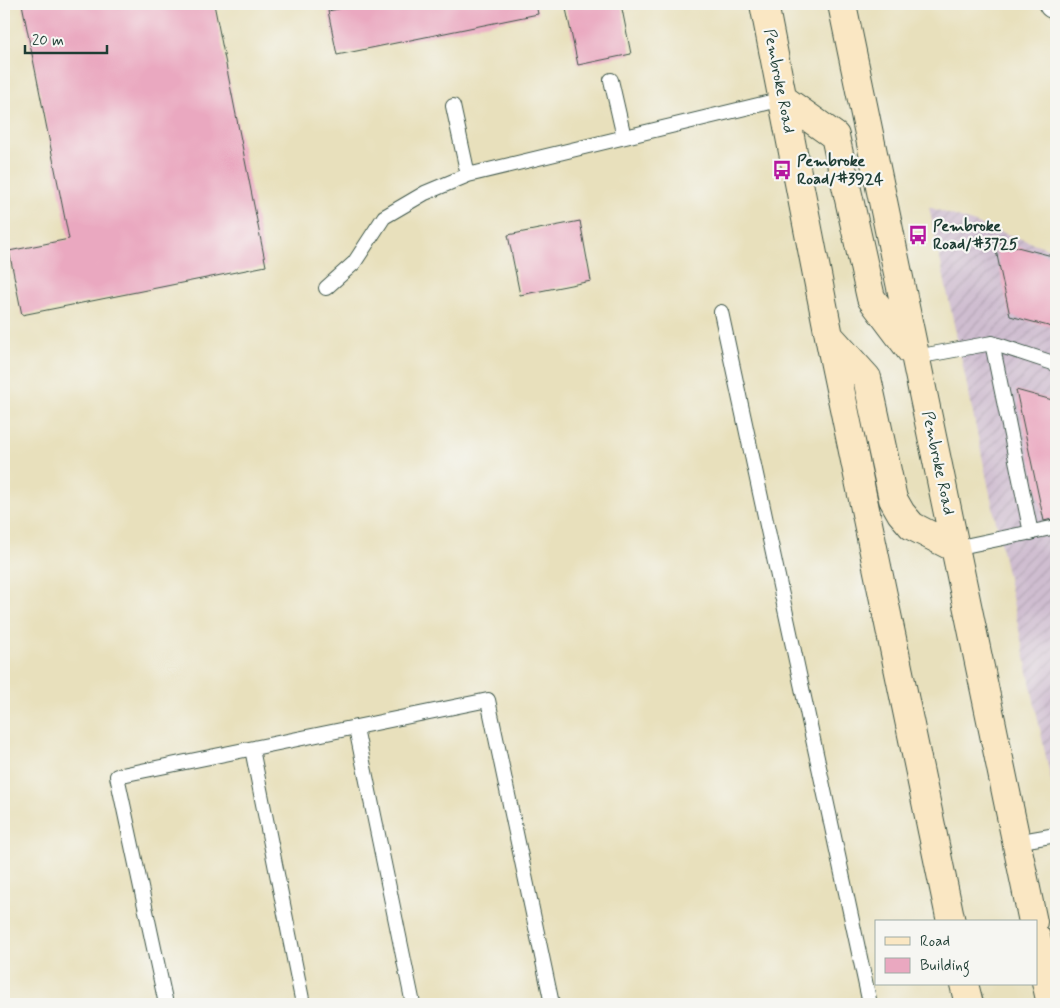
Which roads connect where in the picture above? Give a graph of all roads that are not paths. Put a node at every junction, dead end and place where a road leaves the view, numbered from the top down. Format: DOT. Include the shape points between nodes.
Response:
graph roads {
  1 [pos="764,4"];
  2 [pos="842,4"];
  3 [pos="611,80"];
  4 [pos="783,99"];
  5 [pos="453,106"];
  6 [pos="624,137"];
  7 [pos="468,175"];
  8 [pos="326,288"];
  9 [pos="721,312"];
  10 [pos="829,336"];
  11 [pos="992,343"];
  12 [pos="916,357"];
  13 [pos="1056,364"];
  14 [pos="1056,527"];
  15 [pos="1031,532"];
  16 [pos="955,548"];
  17 [pos="356,728"];
  18 [pos="252,749"];
  19 [pos="1056,835"];
  20 [pos="1016,842"];
  21 [pos="951,920"];
  22 [pos="1033,920"];
  23 [pos="1038,946"];
  24 [pos="964,986"];
  25 [pos="166,1004"];
  26 [pos="303,1004"];
  27 [pos="413,1004"];
  28 [pos="552,1004"];
  29 [pos="870,1004"];
  30 [pos="968,1004"];
  31 [pos="1050,1004"];
  1 -- 4 [label="main road, Pembroke Road"];
  2 -- 12 [label="main road, Pembroke Road"];
  3 -- 6 [label="lane"];
  4 -- 6 [label="lane"];
  4 -- 10 [label="main road, Pembroke Road"];
  4 -- 12 [label="main road" via="835,136 871,298"];
  5 -- 7 [label="lane"];
  6 -- 7 [label="lane"];
  7 -- 8 [label="lane" via="425,193 384,217 354,263"];
  9 -- 29 [label="lane"];
  10 -- 16 [label="main road" via="867,378 893,499 901,513 912,526"];
  10 -- 21 [label="main road, Pembroke Road"];
  11 -- 12 [label="lane"];
  11 -- 13 [label="lane"];
  11 -- 15 [label="lane"];
  12 -- 16 [label="main road, Pembroke Road"];
  14 -- 15 [label="lane"];
  15 -- 16 [label="lane"];
  16 -- 20 [label="main road, Pembroke Road"];
  17 -- 18 [label="lane"];
  17 -- 27 [label="lane"];
  17 -- 28 [label="lane" via="488,700"];
  18 -- 25 [label="lane" via="117,776"];
  18 -- 26 [label="lane"];
  19 -- 20 [label="lane"];
  20 -- 22 [label="main road, Pembroke Road"];
  23 -- 31 [label="main road"];
  24 -- 30 [label="main road"];
}
